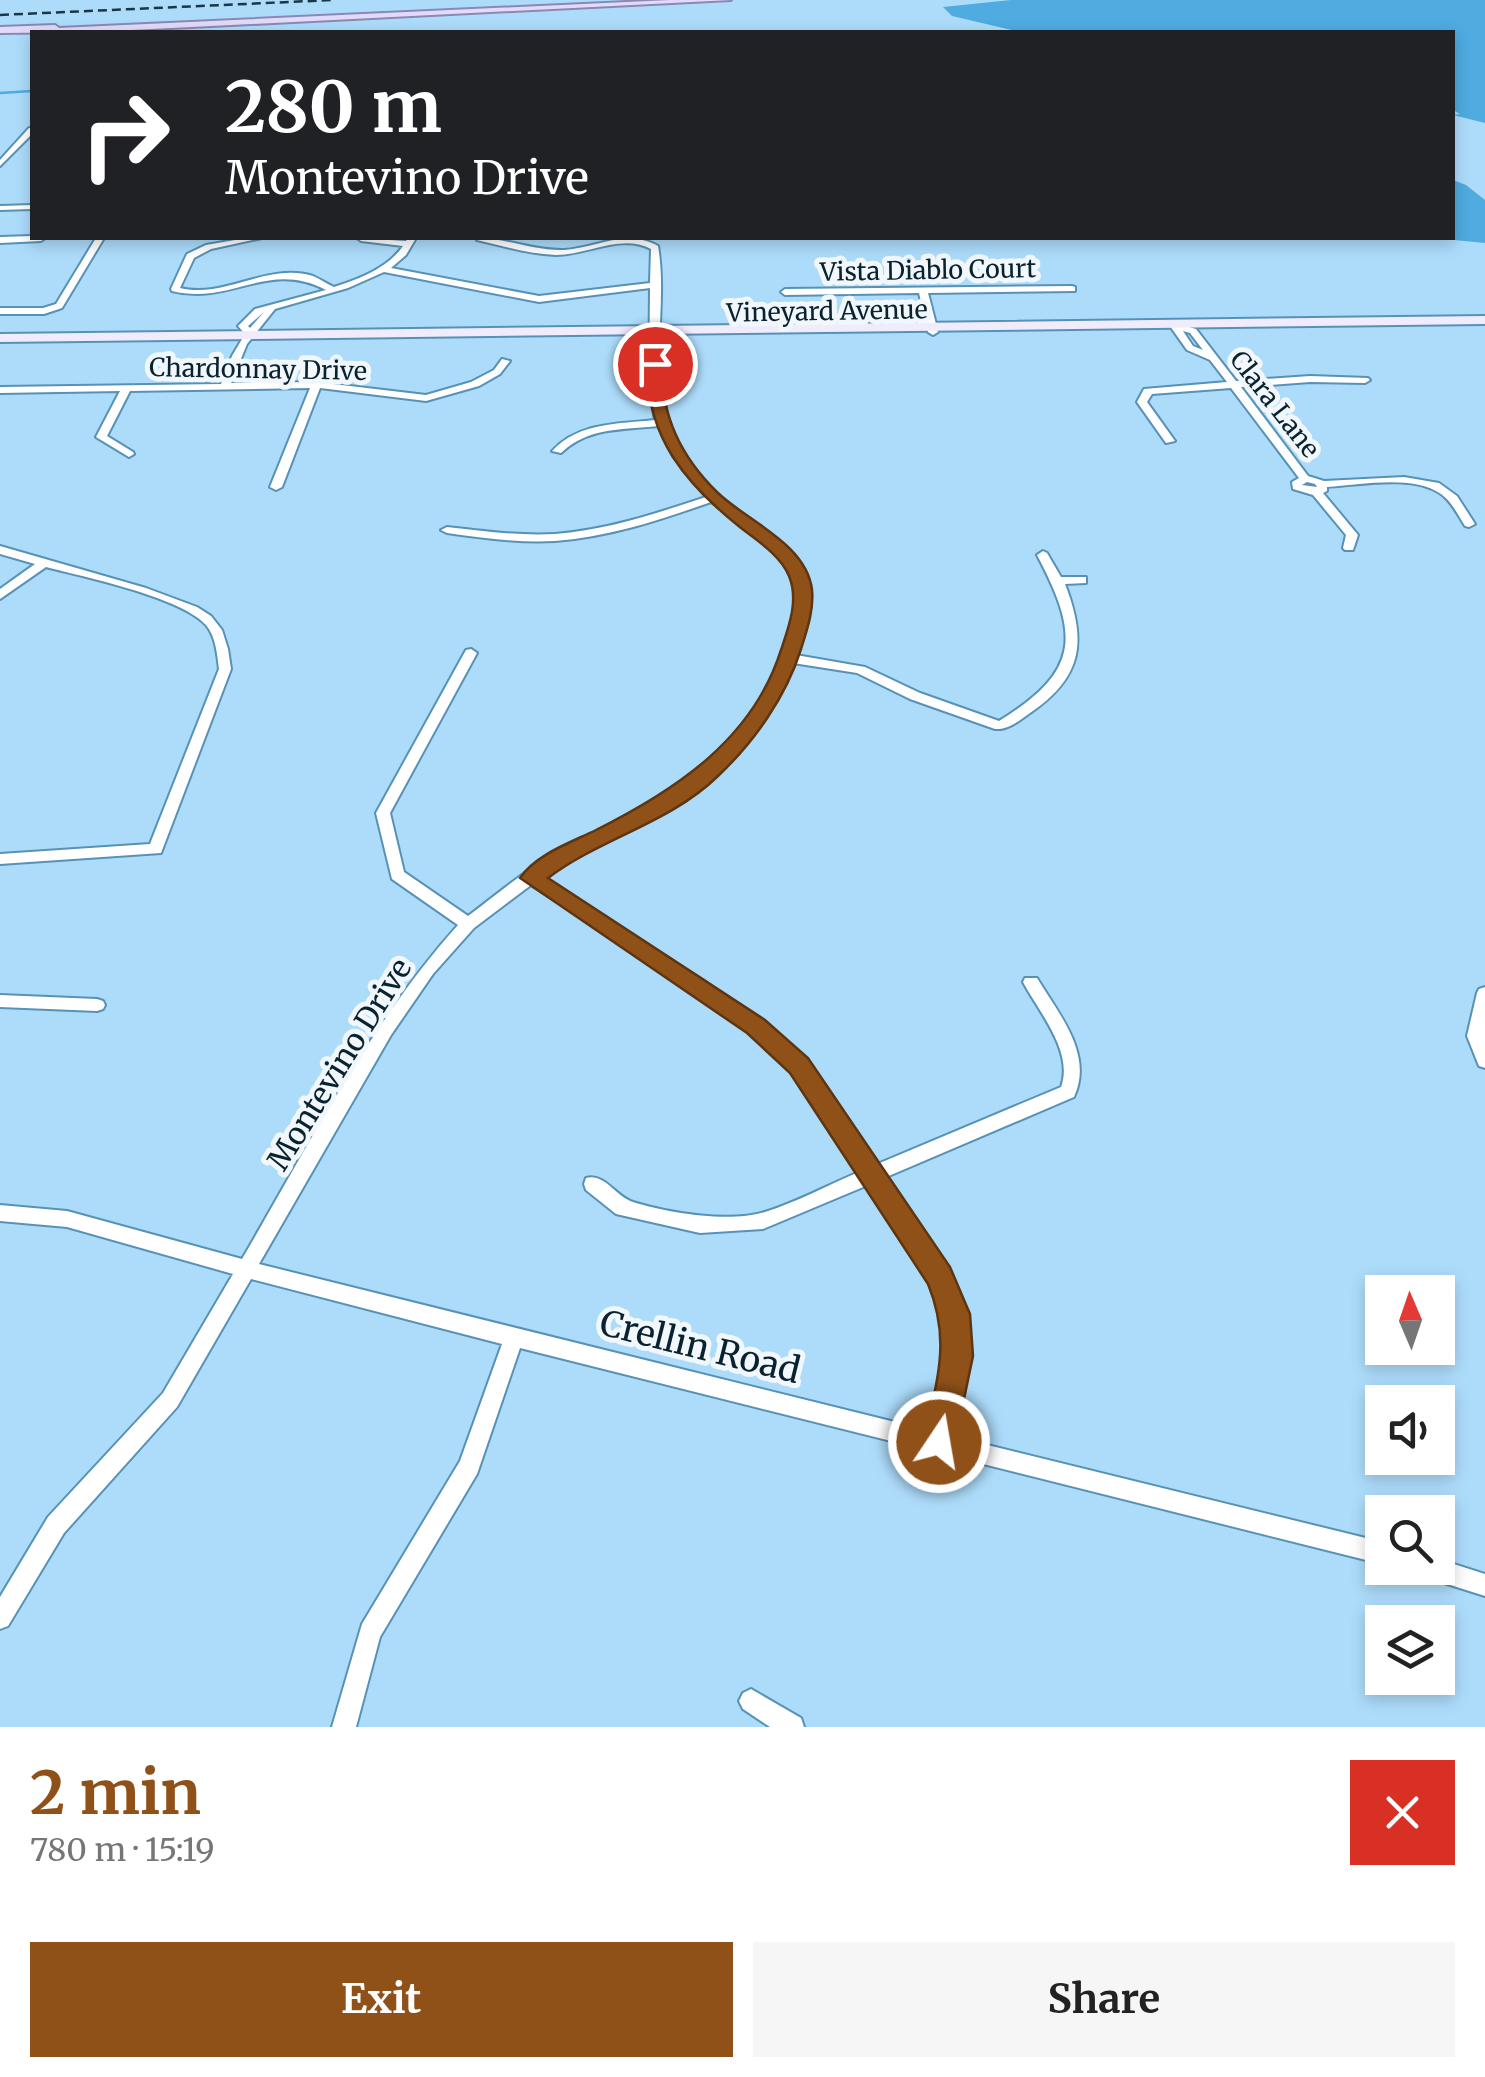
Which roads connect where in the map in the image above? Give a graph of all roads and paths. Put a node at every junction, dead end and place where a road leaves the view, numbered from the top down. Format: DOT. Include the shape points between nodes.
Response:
graph roads {
  1 [pos="648,0"];
  2 [pos="722,0"];
  3 [pos="40,30"];
  4 [pos="85,30"];
  5 [pos="30,31"];
  6 [pos="0,32"];
  7 [pos="30,33"];
  8 [pos="30,132"];
  9 [pos="0,164"];
  10 [pos="30,207"];
  11 [pos="0,208"];
  12 [pos="30,239"];
  13 [pos="0,240"];
  14 [pos="99,240"];
  15 [pos="248,240"];
  16 [pos="492,240"];
  17 [pos="14,241"];
  18 [pos="411,241"];
  19 [pos="5,252"];
  20 [pos="386,270"];
  21 [pos="655,285"];
  22 [pos="331,289"];
  23 [pos="1072,289"];
  24 [pos="923,291"];
  25 [pos="785,292"];
  26 [pos="0,311"];
  27 [pos="1485,320"];
  28 [pos="1354,322"];
  29 [pos="932,329"];
  30 [pos="1176,329"];
  31 [pos="1193,331"];
  32 [pos="656,333"];
  33 [pos="0,338"];
  34 [pos="245,340"];
  35 [pos="0,349"];
  36 [pos="1209,357"];
  37 [pos="504,361"];
  38 [pos="1365,380"];
  39 [pos="1231,384"];
  40 [pos="316,385"];
  41 [pos="225,386"];
  42 [pos="127,388"];
  43 [pos="0,390"];
  44 [pos="661,423"];
  45 [pos="1170,442"];
  46 [pos="557,451"];
  47 [pos="129,454"];
  48 [pos="276,487"];
  49 [pos="1319,488"];
  50 [pos="713,498"];
  51 [pos="1468,524"];
  52 [pos="447,530"];
  53 [pos="1349,548"];
  54 [pos="0,550"];
  55 [pos="1044,554"];
  56 [pos="41,566"];
  57 [pos="1082,580"];
  58 [pos="1058,581"];
  59 [pos="0,595"];
  60 [pos="471,653"];
  61 [pos="788,658"];
  62 [pos="0,859"];
  63 [pos="532,878"];
  64 [pos="468,924"];
  65 [pos="1030,982"];
  66 [pos="1485,993"];
  67 [pos="0,1001"];
  68 [pos="96,1005"];
  69 [pos="1485,1062"];
  70 [pos="873,1175"];
  71 [pos="593,1184"];
  72 [pos="0,1213"];
  73 [pos="250,1268"];
  74 [pos="514,1337"];
  75 [pos="939,1442"];
  76 [pos="1365,1549"];
  77 [pos="1455,1576"];
  78 [pos="1485,1585"];
  79 [pos="0,1618"];
  80 [pos="751,1700"];
  81 [pos="344,1727"];
  82 [pos="792,1727"];
  1 -- 3 [label="main road"];
  2 -- 4 [label="main road"];
  5 -- 6 [label="main road"];
  6 -- 7 [label="main road"];
  8 -- 9 [label="street"];
  10 -- 11 [label="street"];
  12 -- 17 [label="street"];
  13 -- 17 [label="street"];
  14 -- 26 [label="street" via="58,306"];
  15 -- 22 [label="street" via="190,256 174,289 197,293 286,275 320,280"];
  16 -- 21 [label="street, Montevino Drive" via="566,252 641,241 655,248"];
  17 -- 19 [label="street"];
  18 -- 20 [label="street"];
  20 -- 21 [label="street" via="539,299"];
  20 -- 22 [label="street"];
  21 -- 32 [label="street, Montevino Drive"];
  22 -- 34 [label="street" via="272,307"];
  23 -- 24 [label="street, Vista Diablo Court"];
  24 -- 25 [label="street, Vista Diablo Court"];
  24 -- 29 [label="street"];
  27 -- 28 [label="street, Vineyard Avenue"];
  28 -- 30 [label="street, Vineyard Avenue"];
  28 -- 31 [label="street, Vineyard Avenue"];
  29 -- 30 [label="street, Vineyard Avenue"];
  29 -- 32 [label="street, Vineyard Avenue"];
  30 -- 31 [label="street, Vineyard Avenue"];
  30 -- 36 [label="street, Clara Lane" via="1190,348"];
  31 -- 36 [label="street, Clara Lane"];
  32 -- 34 [label="street, Vineyard Avenue"];
  32 -- 44 [label="street, Montevino Drive" via="654,388"];
  33 -- 34 [label="street, Vineyard Avenue"];
  34 -- 35 [label="street, Vineyard Avenue"];
  34 -- 41 [label="street"];
  36 -- 39 [label="street, Clara Lane"];
  37 -- 40 [label="street, Chardonnay Drive" via="475,384 426,398"];
  38 -- 39 [label="street"];
  39 -- 45 [label="street" via="1143,394"];
  39 -- 49 [label="street, Clara Lane"];
  40 -- 41 [label="street, Chardonnay Drive"];
  40 -- 48 [label="street"];
  41 -- 42 [label="street, Chardonnay Drive"];
  42 -- 43 [label="street, Chardonnay Drive"];
  42 -- 47 [label="street" via="101,437"];
  44 -- 46 [label="street" via="584,431"];
  44 -- 50 [label="street, Montevino Drive"];
  49 -- 51 [label="street" via="1432,484 1448,494"];
  49 -- 53 [label="street, Clara Lane" via="1352,535"];
  50 -- 52 [label="street" via="604,534 562,539"];
  50 -- 61 [label="street, Montevino Drive" via="796,569 801,617"];
  54 -- 56 [label="street"];
  55 -- 58 [label="street"];
  56 -- 59 [label="street"];
  56 -- 62 [label="street" via="184,604 208,619 222,642 225,669 156,849"];
  57 -- 58 [label="street"];
  58 -- 61 [label="street" via="1075,641 1066,670 1052,691 1000,726 860,670"];
  60 -- 64 [label="street" via="383,813 397,875"];
  61 -- 63 [label="street, Montevino Drive" via="766,707 710,772"];
  63 -- 64 [label="street, Montevino Drive"];
  63 -- 70 [label="street" via="756,1026 799,1066"];
  64 -- 73 [label="street, Montevino Drive" via="385,1030"];
  65 -- 70 [label="street" via="1071,1059 1074,1082 1068,1092"];
  66 -- 69 [label="street" via="1475,1036"];
  67 -- 68 [label="street"];
  70 -- 71 [label="street" via="763,1221 700,1225 623,1208"];
  70 -- 75 [label="street" via="939,1276 955,1314 958,1356"];
  72 -- 73 [label="street, Crellin Road" via="67,1219"];
  73 -- 74 [label="street, Crellin Road"];
  73 -- 79 [label="street, Montevino Drive" via="170,1400 56,1525"];
  74 -- 75 [label="street, Crellin Road"];
  74 -- 81 [label="street" via="469,1467 370,1632"];
  75 -- 76 [label="street, Crellin Road"];
  77 -- 78 [label="street"];
  80 -- 82 [label="street"];
}
